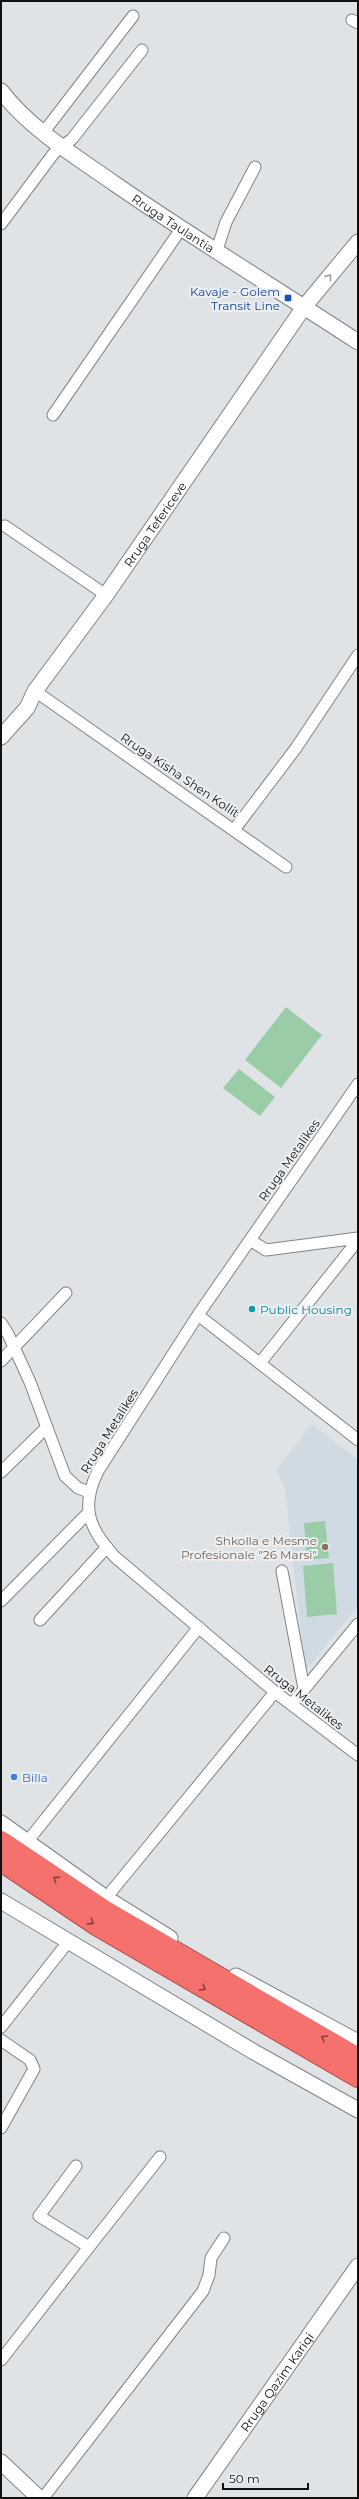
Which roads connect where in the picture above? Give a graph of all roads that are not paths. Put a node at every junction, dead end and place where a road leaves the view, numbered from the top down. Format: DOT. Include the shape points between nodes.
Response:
graph roads {
  1 [pos="133,16"];
  2 [pos="142,50"];
  3 [pos="1,90"];
  4 [pos="43,133"];
  5 [pos="62,147"];
  6 [pos="255,167"];
  7 [pos="1,224"];
  8 [pos="181,230"];
  9 [pos="358,242"];
  10 [pos="216,253"];
  11 [pos="304,307"];
  12 [pos="358,342"];
  13 [pos="53,415"];
  14 [pos="5,526"];
  15 [pos="106,595"];
  16 [pos="358,655"];
  17 [pos="35,691"];
  18 [pos="1,737"];
  19 [pos="234,830"];
  20 [pos="286,867"];
  21 [pos="358,1084"];
  22 [pos="358,1239"];
  23 [pos="250,1240"];
  24 [pos="66,1292"];
  25 [pos="198,1315"];
  26 [pos="1,1323"];
  27 [pos="15,1348"];
  28 [pos="1,1361"];
  29 [pos="260,1363"];
  30 [pos="47,1427"];
  31 [pos="358,1440"];
  32 [pos="1,1472"];
  33 [pos="89,1492"];
  34 [pos="88,1513"];
  35 [pos="107,1548"];
  36 [pos="282,1571"];
  37 [pos="1,1601"];
  38 [pos="40,1620"];
  39 [pos="358,1624"];
  40 [pos="199,1627"];
  41 [pos="304,1689"];
  42 [pos="275,1692"];
  43 [pos="292,1704"];
  44 [pos="358,1754"];
  45 [pos="1,1823"];
  46 [pos="1,1841"];
  47 [pos="27,1842"];
  48 [pos="1,1861"];
  49 [pos="106,1898"];
  50 [pos="1,1900"];
  51 [pos="68,1942"];
  52 [pos="1,2027"];
  53 [pos="1,2040"];
  54 [pos="358,2042"];
  55 [pos="358,2058"];
  56 [pos="358,2077"];
  57 [pos="358,2110"];
  58 [pos="1,2128"];
  59 [pos="160,2157"];
  60 [pos="76,2166"];
  61 [pos="224,2238"];
  62 [pos="89,2247"];
  63 [pos="358,2266"];
  64 [pos="1,2360"];
  65 [pos="1,2462"];
  66 [pos="39,2498"];
  67 [pos="44,2498"];
  68 [pos="195,2498"];
  1 -- 4 [label="street"];
  2 -- 5 [label="street" via="72,139"];
  3 -- 4 [label="street, Rruga Taulantia" via="24,118"];
  4 -- 5 [label="street, Rruga Taulantia"];
  5 -- 7 [label="street" via="54,153"];
  5 -- 8 [label="street, Rruga Taulantia"];
  6 -- 10 [label="street" via="226,222"];
  8 -- 10 [label="street, Rruga Taulantia"];
  8 -- 13 [label="street"];
  11 -- 9 [label="street, Rruga Tefericeve, one-way"];
  10 -- 11 [label="street, Rruga Taulantia"];
  11 -- 12 [label="street, Rruga Taulantia"];
  11 -- 15 [label="street, Rruga Tefericeve"];
  14 -- 15 [label="street"];
  15 -- 17 [label="street, Rruga Tefericeve"];
  16 -- 19 [label="street, Rruga Kisha Shen Kollit" via="296,748"];
  17 -- 18 [label="street, Rruga Tefericeve" via="27,708"];
  17 -- 19 [label="street, Rruga Kisha Shen Kollit"];
  19 -- 20 [label="street"];
  21 -- 23 [label="street, Rruga Metalikes"];
  22 -- 23 [label="street" via="266,1250"];
  22 -- 29 [label="street"];
  23 -- 25 [label="street, Rruga Metalikes"];
  24 -- 27 [label="street"];
  25 -- 29 [label="street"];
  25 -- 33 [label="street, Rruga Metalikes" via="98,1471"];
  26 -- 27 [label="street"];
  27 -- 28 [label="street"];
  27 -- 30 [label="street"];
  29 -- 31 [label="street"];
  30 -- 32 [label="street"];
  30 -- 33 [label="street" via="65,1476 78,1488"];
  33 -- 34 [label="street, Rruga Metalikes"];
  34 -- 35 [label="street, Rruga Metalikes" via="93,1528"];
  34 -- 37 [label="street"];
  35 -- 38 [label="street"];
  35 -- 40 [label="street, Rruga Metalikes"];
  36 -- 41 [label="street"];
  39 -- 41 [label="street"];
  40 -- 42 [label="street, Rruga Metalikes"];
  40 -- 47 [label="street"];
  41 -- 43 [label="street"];
  42 -- 43 [label="street, Rruga Metalikes"];
  42 -- 49 [label="street"];
  43 -- 44 [label="street, Rruga Metalikes"];
  45 -- 47 [label="street"];
  55 -- 46 [label="highway, one-way" via="107,1912"];
  47 -- 49 [label="street"];
  48 -- 56 [label="highway, one-way" via="110,1933"];
  49 -- 54 [label="street" via="215,1966"];
  50 -- 51 [label="street"];
  51 -- 52 [label="street"];
  51 -- 57 [label="street"];
  53 -- 58 [label="street" via="30,2060 34,2069"];
  59 -- 62 [label="street"];
  60 -- 62 [label="street" via="39,2216"];
  61 -- 67 [label="street" via="210,2258 209,2275 203,2291"];
  62 -- 64 [label="street"];
  63 -- 68 [label="street, Rruga Qazim Kariqi"];
  65 -- 66 [label="street"];
}
